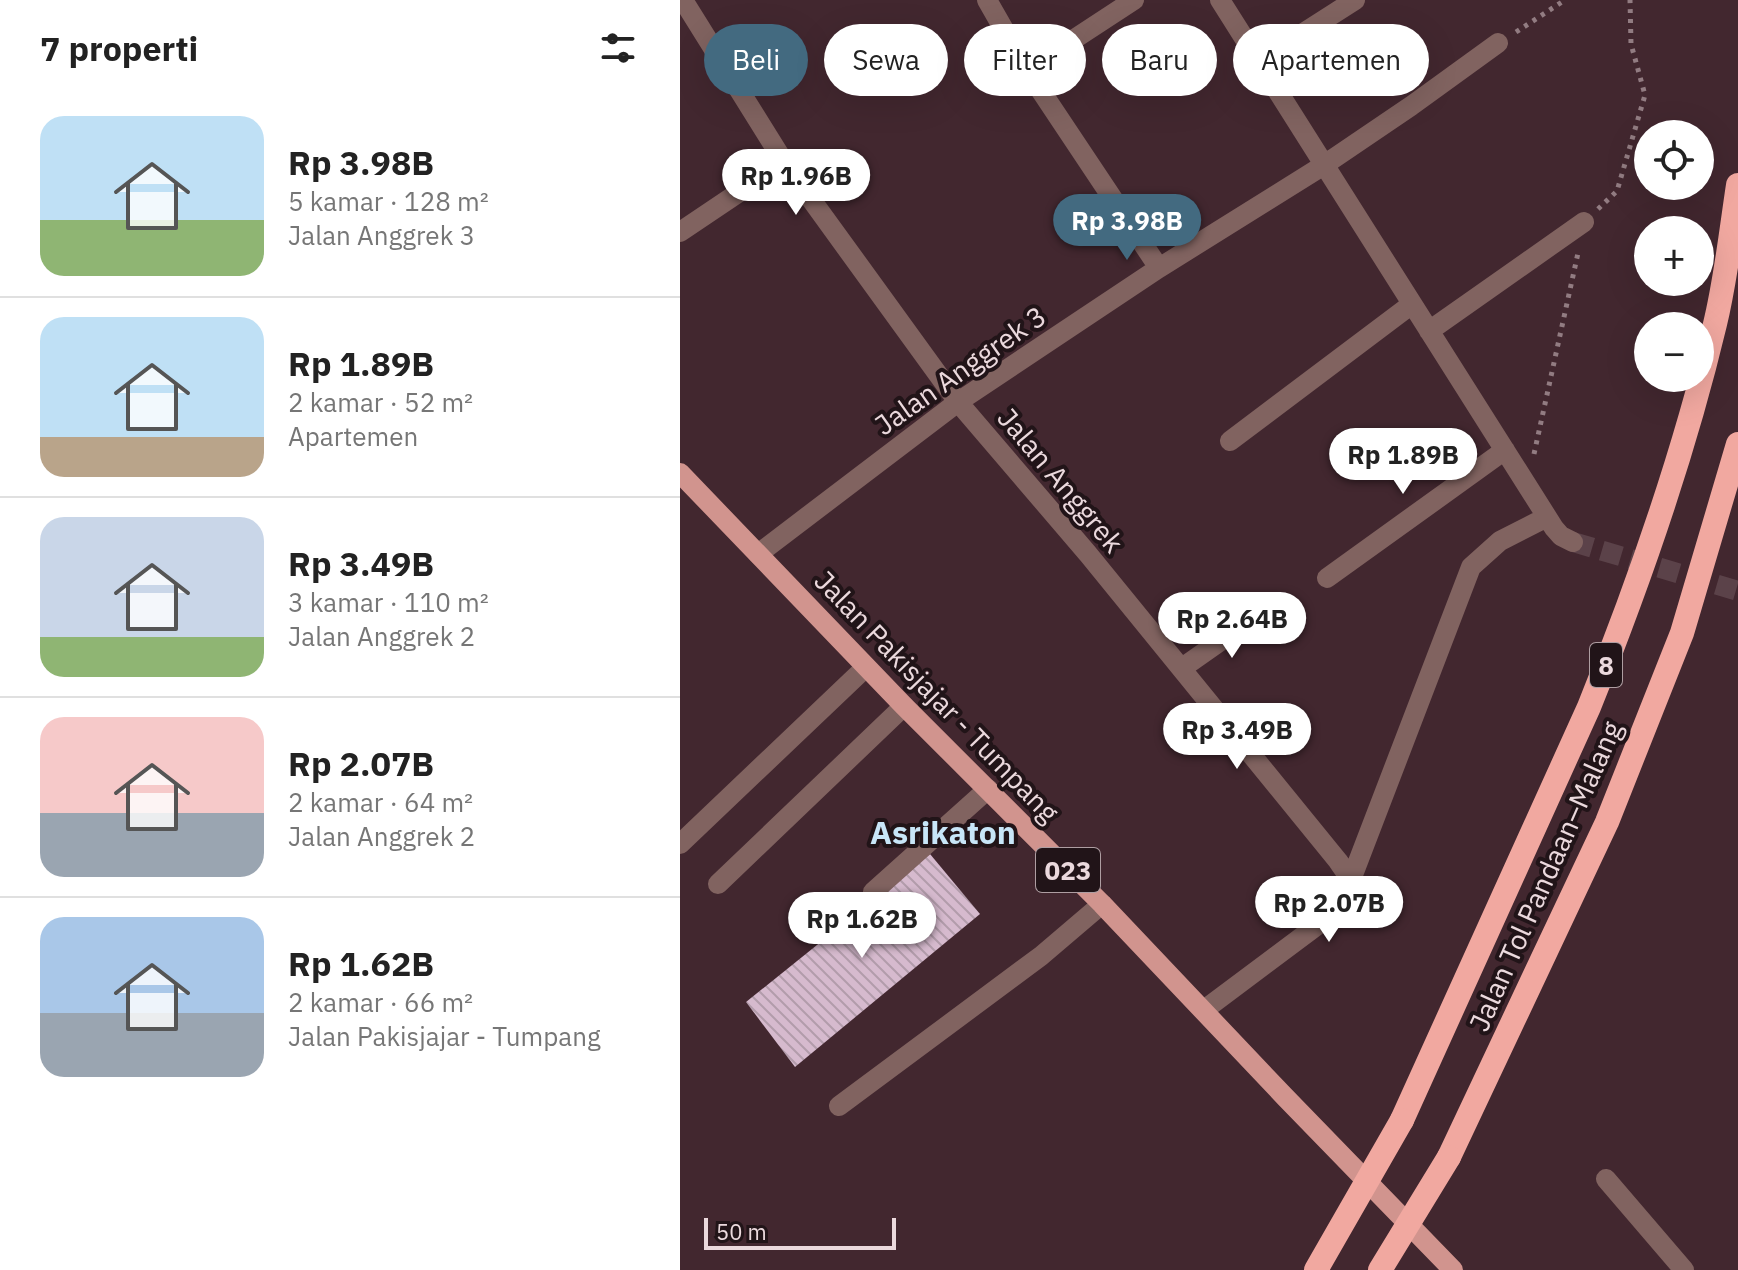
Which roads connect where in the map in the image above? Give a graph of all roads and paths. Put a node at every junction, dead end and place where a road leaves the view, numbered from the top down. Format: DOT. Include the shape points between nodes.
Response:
graph roads {
  1 [pos="683,0"];
  2 [pos="987,0"];
  3 [pos="1134,0"];
  4 [pos="1220,0"];
  5 [pos="1355,0"];
  6 [pos="1565,0"];
  7 [pos="1630,0"];
  8 [pos="1001,24"];
  9 [pos="1235,24"];
  10 [pos="1317,24"];
  11 [pos="1086,31"];
  12 [pos="1498,43"];
  13 [pos="1044,96"];
  14 [pos="1280,96"];
  15 [pos="784,162"];
  16 [pos="1324,165"];
  17 [pos="1738,185"];
  18 [pos="1584,222"];
  19 [pos="680,232"];
  20 [pos="1159,268"];
  21 [pos="1412,304"];
  22 [pos="1429,331"];
  23 [pos="958,402"];
  24 [pos="1230,441"];
  25 [pos="1738,444"];
  26 [pos="1505,450"];
  27 [pos="680,473"];
  28 [pos="1527,485"];
  29 [pos="1547,517"];
  30 [pos="1573,542"];
  31 [pos="758,554"];
  32 [pos="1327,578"];
  33 [pos="1256,616"];
  34 [pos="866,667"];
  35 [pos="1182,668"];
  36 [pos="904,706"];
  37 [pos="988,789"];
  38 [pos="680,844"];
  39 [pos="1351,880"];
  40 [pos="718,884"];
  41 [pos="873,892"];
  42 [pos="1102,904"];
  43 [pos="1204,1010"];
  44 [pos="839,1106"];
  45 [pos="1606,1179"];
  46 [pos="1316,1270"];
  47 [pos="1380,1270"];
  48 [pos="1453,1270"];
  49 [pos="1684,1270"];
  1 -- 15 [label="street, Jalan Anggrek"];
  2 -- 8 [label="street"];
  3 -- 11 [label="street"];
  4 -- 9 [label="street"];
  5 -- 10 [label="street"];
  6 -- 12 [label="path"];
  7 -- 18 [label="path" via="1631,44 1645,95 1617,191"];
  12 -- 16 [label="street, Jalan Anggrek 3"];
  13 -- 20 [label="street"];
  14 -- 16 [label="street"];
  15 -- 19 [label="street"];
  15 -- 23 [label="street, Jalan Anggrek"];
  16 -- 20 [label="street, Jalan Anggrek 3"];
  16 -- 21 [label="street"];
  17 -- 46 [label="highway, Jalan Tol Pandaan–Malang / 8, bridge" via="1712,336 1682,448 1616,640 1402,1120"];
  18 -- 22 [label="street"];
  18 -- 28 [label="path"];
  20 -- 23 [label="street, Jalan Anggrek 3"];
  21 -- 22 [label="street"];
  21 -- 24 [label="street"];
  22 -- 26 [label="street"];
  23 -- 31 [label="street, Jalan Anggrek 3"];
  23 -- 35 [label="street, Jalan Anggrek"];
  25 -- 47 [label="highway, Jalan Tol Pandaan–Malang / 8, bridge" via="1682,633 1607,822 1449,1157"];
  26 -- 28 [label="street"];
  26 -- 32 [label="street"];
  27 -- 31 [label="main road, Jalan Pakisjajar - Tumpang / 023"];
  28 -- 29 [label="street"];
  29 -- 30 [label="street"];
  29 -- 39 [label="street" via="1500,541 1471,567"];
  31 -- 34 [label="main road, Jalan Pakisjajar - Tumpang / 023"];
  33 -- 35 [label="street"];
  34 -- 36 [label="main road, Jalan Pakisjajar - Tumpang / 023"];
  34 -- 38 [label="street"];
  35 -- 39 [label="street, Jalan Anggrek"];
  36 -- 37 [label="main road, Jalan Pakisjajar - Tumpang / 023"];
  36 -- 40 [label="street"];
  37 -- 41 [label="street"];
  37 -- 42 [label="main road, Jalan Pakisjajar - Tumpang / 023"];
  39 -- 43 [label="street" via="1335,912"];
  42 -- 43 [label="main road, Jalan Pakisjajar - Tumpang / 023"];
  42 -- 44 [label="street" via="1041,956"];
  43 -- 48 [label="main road, Jalan Pakisjajar - Tumpang / 023"];
  45 -- 49 [label="street"];
}
